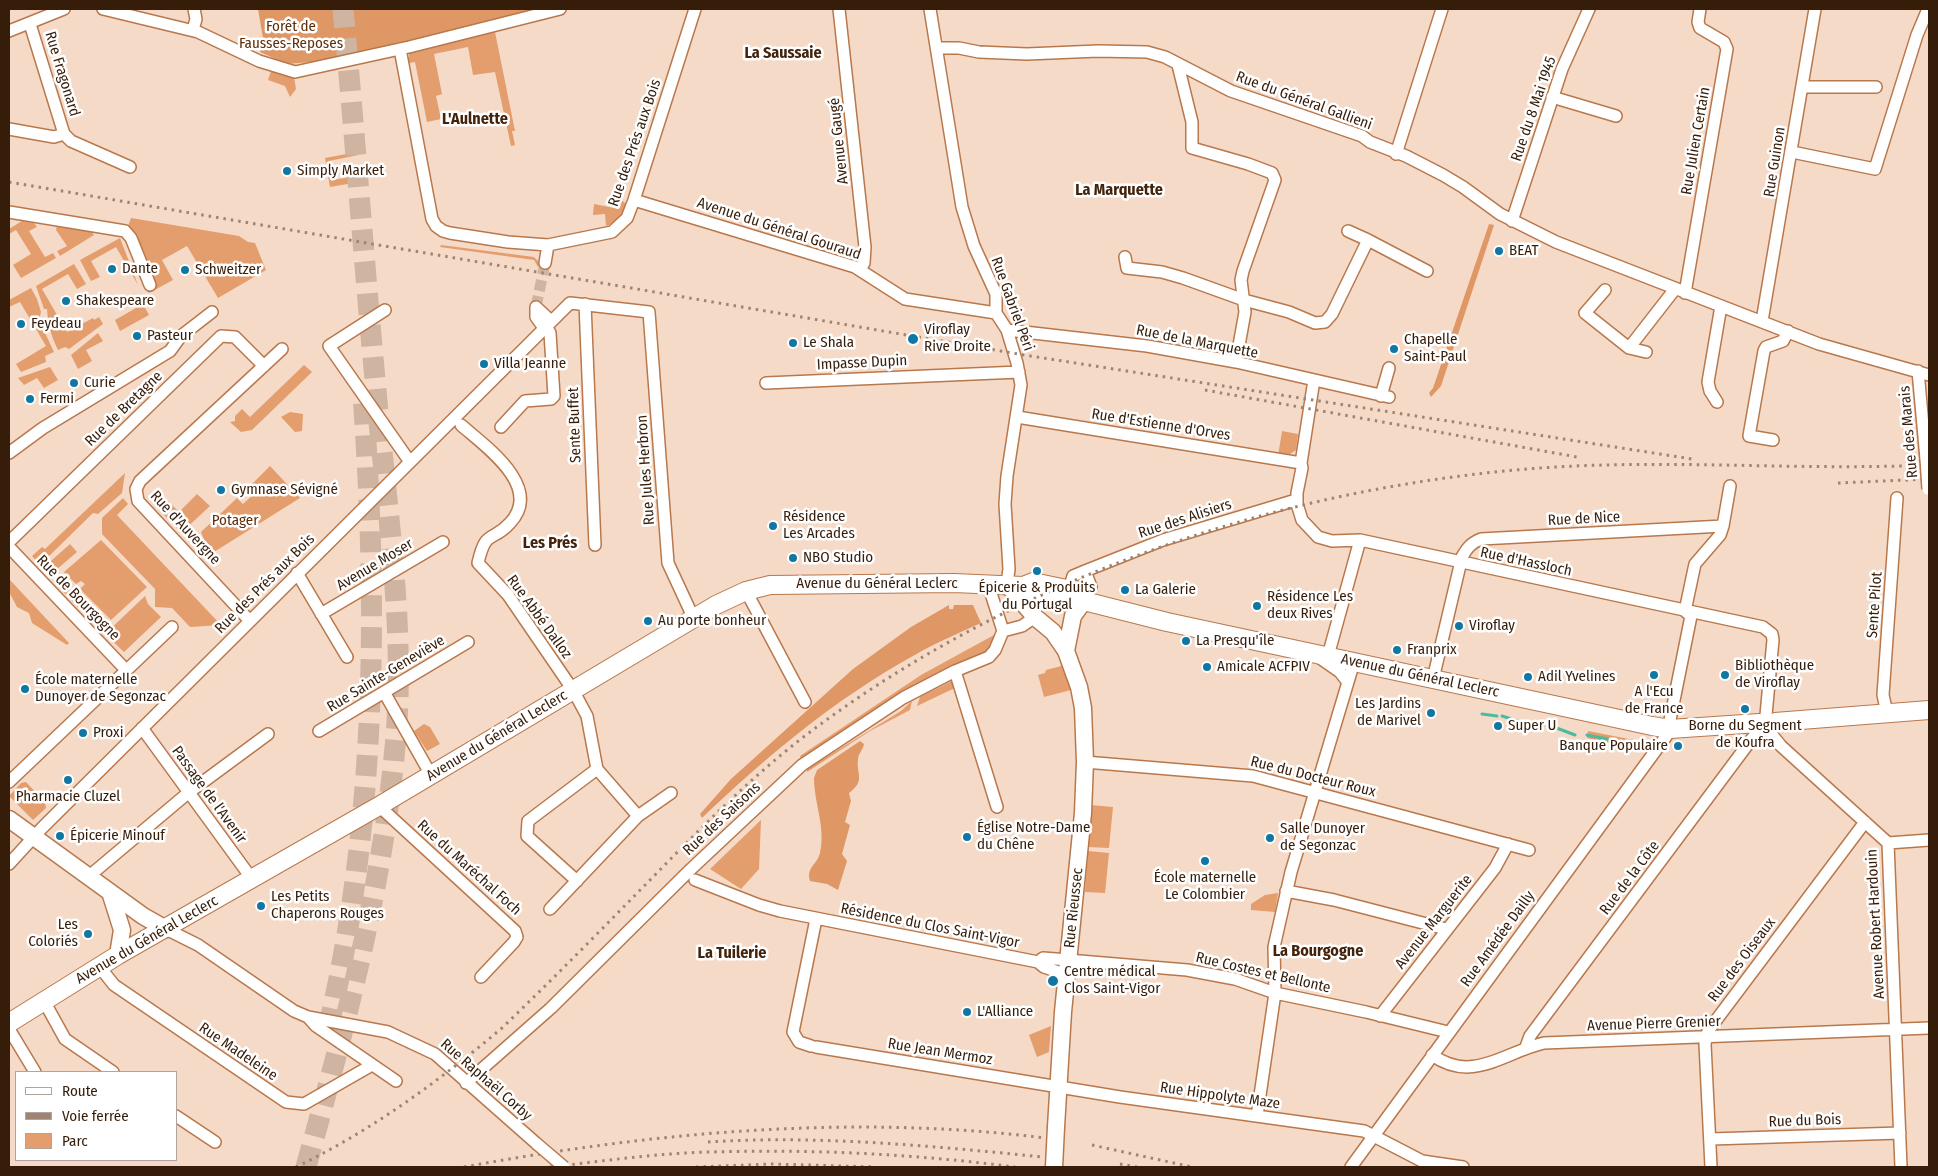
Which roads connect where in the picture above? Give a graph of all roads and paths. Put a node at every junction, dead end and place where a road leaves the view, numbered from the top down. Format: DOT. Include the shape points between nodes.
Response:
graph roads {
  1 [pos="64,9"];
  2 [pos="103,9"];
  3 [pos="194,9"];
  4 [pos="560,9"];
  5 [pos="695,9"];
  6 [pos="839,9"];
  7 [pos="930,9"];
  8 [pos="1442,9"];
  9 [pos="1589,9"];
  10 [pos="1700,9"];
  11 [pos="1815,9"];
  12 [pos="1928,9"];
  13 [pos="30,24"];
  14 [pos="9,30"];
  15 [pos="193,30"];
  16 [pos="400,48"];
  17 [pos="937,48"];
  18 [pos="1178,65"];
  19 [pos="1803,87"];
  20 [pos="1876,87"];
  21 [pos="1552,97"];
  22 [pos="1616,116"];
  23 [pos="9,129"];
  24 [pos="64,134"];
  25 [pos="1792,152"];
  26 [pos="1396,154"];
  27 [pos="130,167"];
  28 [pos="634,200"];
  29 [pos="9,212"];
  30 [pos="1512,221"];
  31 [pos="1348,231"];
  32 [pos="1368,240"];
  33 [pos="548,245"];
  34 [pos="1125,257"];
  35 [pos="545,262"];
  36 [pos="860,269"];
  37 [pos="1427,271"];
  38 [pos="150,285"];
  39 [pos="1605,290"];
  40 [pos="1680,291"];
  41 [pos="1244,300"];
  42 [pos="585,304"];
  43 [pos="1721,306"];
  44 [pos="385,310"];
  45 [pos="212,312"];
  46 [pos="996,313"];
  47 [pos="1762,320"];
  48 [pos="547,325"];
  49 [pos="1007,330"];
  50 [pos="1788,331"];
  51 [pos="1629,348"];
  52 [pos="282,349"];
  53 [pos="1646,352"];
  54 [pos="1236,362"];
  55 [pos="1929,364"];
  56 [pos="264,366"];
  57 [pos="1389,368"];
  58 [pos="1918,371"];
  59 [pos="1019,372"];
  60 [pos="1929,375"];
  61 [pos="1314,380"];
  62 [pos="766,383"];
  63 [pos="1717,402"];
  64 [pos="1017,417"];
  65 [pos="461,425"];
  66 [pos="501,427"];
  67 [pos="1773,440"];
  68 [pos="9,453"];
  69 [pos="410,462"];
  70 [pos="1301,462"];
  71 [pos="1730,486"];
  72 [pos="1929,489"];
  73 [pos="1897,498"];
  74 [pos="1296,500"];
  75 [pos="1723,526"];
  76 [pos="1360,540"];
  77 [pos="9,542"];
  78 [pos="443,542"];
  79 [pos="595,545"];
  80 [pos="9,547"];
  81 [pos="1460,563"];
  82 [pos="1085,571"];
  83 [pos="297,573"];
  84 [pos="988,584"];
  85 [pos="1015,585"];
  86 [pos="1069,589"];
  87 [pos="746,591"];
  88 [pos="1084,601"];
  89 [pos="1686,611"];
  90 [pos="321,614"];
  91 [pos="1036,617"];
  92 [pos="694,619"];
  93 [pos="250,621"];
  94 [pos="172,628"];
  95 [pos="1003,631"];
  96 [pos="468,642"];
  97 [pos="1066,651"];
  98 [pos="1320,654"];
  99 [pos="347,657"];
  100 [pos="1354,662"];
  101 [pos="126,670"];
  102 [pos="955,671"];
  103 [pos="1433,679"];
  104 [pos="1348,681"];
  105 [pos="574,690"];
  106 [pos="384,692"];
  107 [pos="805,702"];
  108 [pos="1929,710"];
  109 [pos="1887,713"];
  110 [pos="1766,724"];
  111 [pos="142,728"];
  112 [pos="1670,728"];
  113 [pos="319,731"];
  114 [pos="268,734"];
  115 [pos="1085,762"];
  116 [pos="597,769"];
  117 [pos="431,775"];
  118 [pos="9,782"];
  119 [pos="1314,792"];
  120 [pos="188,793"];
  121 [pos="671,793"];
  122 [pos="379,806"];
  123 [pos="997,807"];
  124 [pos="638,816"];
  125 [pos="9,819"];
  126 [pos="1865,822"];
  127 [pos="34,836"];
  128 [pos="1929,840"];
  129 [pos="1888,843"];
  130 [pos="1508,844"];
  131 [pos="1529,850"];
  132 [pos="9,864"];
  133 [pos="88,877"];
  134 [pos="252,879"];
  135 [pos="695,880"];
  136 [pos="577,881"];
  137 [pos="1286,891"];
  138 [pos="110,892"];
  139 [pos="550,909"];
  140 [pos="816,919"];
  141 [pos="166,929"];
  142 [pos="1446,929"];
  143 [pos="118,954"];
  144 [pos="99,966"];
  145 [pos="1068,968"];
  146 [pos="482,978"];
  147 [pos="1275,993"];
  148 [pos="44,1001"];
  149 [pos="1380,1016"];
  150 [pos="308,1018"];
  151 [pos="9,1023"];
  152 [pos="1929,1028"];
  153 [pos="9,1029"];
  154 [pos="1902,1030"];
  155 [pos="1448,1032"];
  156 [pos="1705,1038"];
  157 [pos="1526,1047"];
  158 [pos="1432,1055"];
  159 [pos="372,1065"];
  160 [pos="485,1067"];
  161 [pos="34,1071"];
  162 [pos="112,1071"];
  163 [pos="396,1081"];
  164 [pos="466,1083"];
  165 [pos="1060,1086"];
  166 [pos="480,1095"];
  167 [pos="1257,1116"];
  168 [pos="178,1117"];
  169 [pos="1900,1133"];
  170 [pos="1375,1136"];
  171 [pos="1711,1139"];
  172 [pos="215,1142"];
  173 [pos="564,1167"];
  174 [pos="1054,1167"];
  175 [pos="1351,1167"];
  176 [pos="1463,1167"];
  177 [pos="1711,1167"];
  178 [pos="1901,1167"];
  1 -- 13 [label="street"];
  2 -- 15 [label="street"];
  3 -- 15 [label="street"];
  4 -- 16 [label="street"];
  5 -- 28 [label="street, Rue des Prés aux Bois"];
  6 -- 36 [label="street, Avenue Gaugé" via="865,247 864,264"];
  7 -- 17 [label="street, Rue Gabriel Péri"];
  8 -- 26 [label="street"];
  9 -- 21 [label="street, Rue du 8 Mai 1945"];
  10 -- 40 [label="street, Rue Julien Certain" via="1700,28 1724,42 1727,49"];
  11 -- 19 [label="street, Rue Guinon"];
  12 -- 25 [label="street" via="1875,169"];
  13 -- 14 [label="street"];
  13 -- 24 [label="street, Rue Fragonard"];
  15 -- 16 [label="street" via="259,61 295,72"];
  16 -- 33 [label="street, Rue des Prés aux Bois" via="432,219 436,226 443,232 478,238"];
  17 -- 18 [label="street, Rue du Général Gallieni" via="1027,54 1147,52"];
  17 -- 46 [label="street, Rue Gabriel Péri" via="962,207 974,246 996,294"];
  18 -- 26 [label="street, Rue du Général Gallieni" via="1231,91 1362,136"];
  18 -- 41 [label="street" via="1192,122 1192,148 1272,173 1275,180 1243,271"];
  19 -- 20 [label="street"];
  19 -- 25 [label="street, Rue Guinon"];
  21 -- 22 [label="street"];
  21 -- 30 [label="street, Rue du 8 Mai 1945"];
  23 -- 24 [label="street" via="54,137"];
  24 -- 27 [label="street" via="72,141"];
  25 -- 47 [label="street, Rue Guinon"];
  26 -- 30 [label="street, Rue du Général Gallieni" via="1406,156 1462,186"];
  28 -- 33 [label="street, Rue des Prés aux Bois" via="626,218 612,232"];
  28 -- 36 [label="street, Avenue du Général Gouraud"];
  29 -- 38 [label="street" via="125,231 131,238"];
  30 -- 40 [label="street, Rue du Général Gallieni"];
  31 -- 32 [label="street"];
  32 -- 37 [label="street"];
  32 -- 41 [label="street" via="1325,322 1314,323 1289,312"];
  33 -- 35 [label="street"];
  34 -- 41 [label="street" via="1127,268 1183,278"];
  36 -- 46 [label="street, Avenue du Général Gouraud" via="892,293 909,300"];
  39 -- 51 [label="street" via="1585,312"];
  40 -- 43 [label="street, Rue du Général Gallieni"];
  40 -- 51 [label="street" via="1646,334"];
  41 -- 54 [label="street" via="1244,324"];
  42 -- 48 [label="street, Rue des Prés aux Bois" via="570,304"];
  42 -- 79 [label="street, Sente Buffet"];
  42 -- 92 [label="street, Rue Jules Herbron" via="649,312 668,563"];
  43 -- 47 [label="street, Rue du Général Gallieni"];
  43 -- 63 [label="street" via="1708,382"];
  44 -- 69 [label="street" via="329,346"];
  45 -- 68 [label="street" via="181,336 170,351 43,428"];
  46 -- 49 [label="street, Rue Gabriel Péri"];
  47 -- 50 [label="street, Rue du Général Gallieni"];
  48 -- 66 [label="street" via="554,396 525,401"];
  48 -- 69 [label="street, Rue des Prés aux Bois"];
  49 -- 54 [label="street, Rue de la Marquette" via="1136,345"];
  49 -- 59 [label="street, Rue Gabriel Péri"];
  50 -- 58 [label="street, Rue du Général Gallieni" via="1846,352"];
  50 -- 67 [label="street" via="1783,341 1766,347 1764,351 1749,436"];
  51 -- 53 [label="street"];
  52 -- 56 [label="street"];
  54 -- 61 [label="street, Rue de la Marquette"];
  55 -- 58 [label="street"];
  56 -- 77 [label="street, Rue de Bretagne" via="235,337 221,336"];
  56 -- 93 [label="street, Rue d'Auvergne" via="140,481 136,489 138,501"];
  57 -- 61 [label="street, Rue de la Marquette" via="1385,397"];
  58 -- 60 [label="street, Rue du Général Gallieni"];
  58 -- 72 [label="street, Rue des Marais, bridge"];
  59 -- 62 [label="street, Impasse Dupin"];
  59 -- 64 [label="street, Rue Gabriel Péri"];
  61 -- 70 [label="street"];
  64 -- 70 [label="street, Rue d'Estienne d'Orves"];
  64 -- 85 [label="street, Rue Gabriel Péri" via="1007,476 1006,504 1009,569"];
  65 -- 105 [label="street, Rue Abbé Dalloz" via="508,468 520,490 516,515 510,524 488,538 482,546 478,563 508,595"];
  69 -- 83 [label="street, Rue des Prés aux Bois"];
  70 -- 74 [label="street"];
  71 -- 75 [label="street"];
  73 -- 109 [label="street, Sente Pilot" via="1884,695"];
  74 -- 76 [label="street" via="1302,520 1318,537"];
  74 -- 82 [label="street, Rue des Alisiers" via="1186,532"];
  75 -- 81 [label="street, Rue de Nice" via="1481,539 1466,548"];
  75 -- 89 [label="street" via="1720,535 1695,564"];
  76 -- 81 [label="street, Rue d'Hassloch"];
  76 -- 98 [label="street" via="1334,641"];
  78 -- 90 [label="street, Avenue Moser"];
  80 -- 101 [label="street, Rue de Bourgogne"];
  81 -- 89 [label="street, Rue d'Hassloch"];
  81 -- 103 [label="street"];
  82 -- 86 [label="street, Rue des Alisiers" via="1073,576"];
  82 -- 88 [label="street" via="1091,587"];
  83 -- 90 [label="street"];
  83 -- 93 [label="street, Rue des Prés aux Bois"];
  84 -- 85 [label="main road, Avenue du Général Leclerc"];
  84 -- 87 [label="main road, Avenue du Général Leclerc" via="799,584 770,585"];
  84 -- 95 [label="street"];
  85 -- 86 [label="main road, Avenue du Général Leclerc" via="1033,582"];
  85 -- 88 [label="main road, Avenue du Général Leclerc" via="1031,595 1072,603"];
  85 -- 91 [label="street, Rue Rieussec"];
  86 -- 88 [label="main road, Avenue du Général Leclerc" via="1076,591"];
  87 -- 92 [label="main road, Avenue du Général Leclerc"];
  87 -- 107 [label="street"];
  88 -- 97 [label="street" via="1073,616"];
  88 -- 98 [label="main road, Avenue du Général Leclerc"];
  89 -- 110 [label="street, Rue d'Hassloch" via="1766,628 1772,636"];
  89 -- 112 [label="street" via="1690,616"];
  90 -- 99 [label="street"];
  91 -- 95 [label="street" via="1022,626"];
  91 -- 97 [label="street, Rue Rieussec" via="1053,632"];
  92 -- 105 [label="main road, Avenue du Général Leclerc"];
  93 -- 111 [label="street, Rue des Prés aux Bois"];
  94 -- 101 [label="street"];
  95 -- 102 [label="street, Rue des Saisons" via="995,650 988,657"];
  96 -- 106 [label="street, Rue Sainte-Geneviève"];
  97 -- 115 [label="street, Rue Rieussec" via="1080,694"];
  98 -- 100 [label="main road, Avenue du Général Leclerc"];
  98 -- 104 [label="street"];
  100 -- 103 [label="main road, Avenue du Général Leclerc"];
  100 -- 104 [label="street"];
  101 -- 118 [label="street"];
  102 -- 123 [label="street"];
  102 -- 160 [label="street, Rue des Saisons" via="903,698 802,765 551,1008"];
  103 -- 112 [label="main road, Avenue du Général Leclerc"];
  104 -- 119 [label="street"];
  105 -- 116 [label="street, Rue Abbé Dalloz" via="587,716"];
  105 -- 117 [label="main road, Avenue du Général Leclerc"];
  106 -- 113 [label="street, Rue Sainte-Geneviève"];
  106 -- 117 [label="street"];
  108 -- 109 [label="main road, Avenue du Général Leclerc"];
  109 -- 110 [label="main road, Avenue du Général Leclerc"];
  110 -- 112 [label="main road, Avenue du Général Leclerc"];
  110 -- 126 [label="street, Avenue Robert Hardouin" via="1782,746"];
  110 -- 157 [label="street, Rue de la Côte" via="1530,1036"];
  111 -- 120 [label="street, Passage de l'Avenir"];
  111 -- 127 [label="street, Rue des Prés aux Bois"];
  112 -- 155 [label="street, Rue Amédée Dailly"];
  114 -- 120 [label="street"];
  115 -- 119 [label="street, Rue du Docteur Roux" via="1253,776"];
  115 -- 145 [label="street, Rue Rieussec" via="1083,821"];
  116 -- 124 [label="street"];
  116 -- 136 [label="street" via="528,822 526,830 527,836"];
  117 -- 122 [label="main road, Avenue du Général Leclerc"];
  119 -- 130 [label="street, Rue du Docteur Roux"];
  119 -- 137 [label="street"];
  120 -- 133 [label="street"];
  120 -- 134 [label="street, Passage de l'Avenir"];
  121 -- 124 [label="street"];
  122 -- 134 [label="main road, Avenue du Général Leclerc"];
  122 -- 146 [label="street, Rue du Maréchal Foch" via="515,931 517,937 514,942"];
  124 -- 136 [label="street"];
  125 -- 127 [label="street"];
  126 -- 129 [label="street, Avenue Robert Hardouin"];
  126 -- 156 [label="street, Rue des Oiseaux"];
  127 -- 132 [label="street, Rue des Prés aux Bois"];
  127 -- 133 [label="street"];
  128 -- 129 [label="street"];
  129 -- 154 [label="street, Avenue Robert Hardouin" via="1896,1017"];
  130 -- 131 [label="street, Rue du Docteur Roux"];
  130 -- 142 [label="street, Avenue Marguerite" via="1495,868"];
  133 -- 138 [label="street"];
  134 -- 141 [label="main road, Avenue du Général Leclerc"];
  135 -- 140 [label="street, Résidence du Clos Saint-Vigor" via="759,905"];
  136 -- 139 [label="street"];
  137 -- 142 [label="street"];
  137 -- 147 [label="street" via="1274,947"];
  138 -- 141 [label="street"];
  138 -- 143 [label="street" via="122,930"];
  140 -- 145 [label="street, Résidence du Clos Saint-Vigor" via="1038,962 1043,958"];
  140 -- 165 [label="street, Rue Jean Mermoz" via="793,1032 799,1042"];
  141 -- 143 [label="main road, Avenue du Général Leclerc"];
  141 -- 150 [label="street, Rue Raphaël Corby" via="198,945"];
  142 -- 149 [label="street, Avenue Marguerite"];
  143 -- 144 [label="main road, Avenue du Général Leclerc"];
  144 -- 148 [label="main road, Avenue du Général Leclerc"];
  144 -- 159 [label="street, Rue Madeleine" via="114,985 286,1102 304,1104"];
  145 -- 147 [label="street, Rue Costes et Bellonte" via="1187,970 1235,979"];
  145 -- 165 [label="street, Rue Rieussec"];
  147 -- 149 [label="street, Rue Costes et Bellonte"];
  147 -- 167 [label="street"];
  148 -- 151 [label="main road, Avenue du Général Leclerc"];
  148 -- 162 [label="street" via="65,1039"];
  149 -- 155 [label="street, Rue Costes et Bellonte"];
  150 -- 159 [label="street"];
  150 -- 164 [label="street, Rue Raphaël Corby" via="388,1032 415,1043 440,1057"];
  152 -- 154 [label="street"];
  153 -- 161 [label="street"];
  154 -- 156 [label="street, Avenue Pierre Grenier"];
  154 -- 169 [label="street, Avenue Robert Hardouin" via="1897,1042"];
  155 -- 158 [label="street, Rue Amédée Dailly"];
  156 -- 157 [label="street, Avenue Pierre Grenier" via="1544,1043"];
  156 -- 171 [label="street"];
  157 -- 158 [label="street, Avenue Pierre Grenier" via="1475,1067 1449,1064"];
  158 -- 170 [label="street, Rue Amédée Dailly"];
  159 -- 163 [label="street"];
  160 -- 164 [label="street, Rue des Saisons"];
  160 -- 166 [label="street"];
  164 -- 166 [label="street, Rue Raphaël Corby"];
  165 -- 167 [label="street, Rue Hippolyte Maze"];
  165 -- 174 [label="street, Rue Rieussec, bridge"];
  166 -- 173 [label="street, Rue Raphaël Corby, bridge"];
  167 -- 170 [label="street, Rue Hippolyte Maze" via="1364,1131"];
  168 -- 172 [label="street"];
  169 -- 171 [label="street, Rue du Bois"];
  169 -- 178 [label="street"];
  170 -- 175 [label="street, Rue Amédée Dailly"];
  170 -- 176 [label="street, Rue Hippolyte Maze" via="1422,1161"];
  171 -- 177 [label="street"];
}
